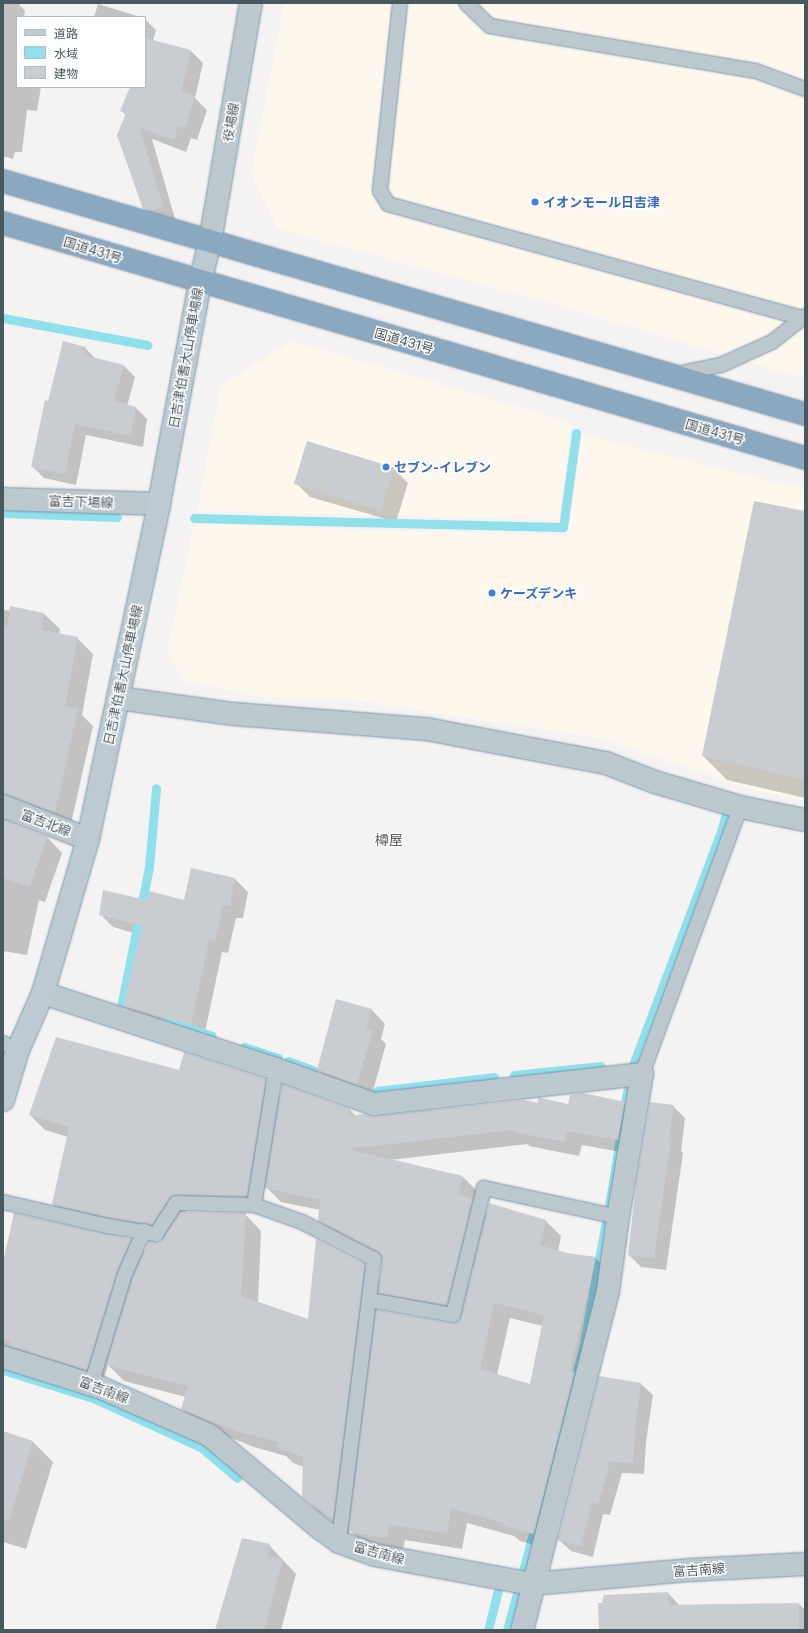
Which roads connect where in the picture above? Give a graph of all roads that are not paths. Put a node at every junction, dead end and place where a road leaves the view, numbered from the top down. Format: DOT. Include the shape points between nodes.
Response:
graph roads {
  1 [pos="251,3"];
  2 [pos="400,3"];
  3 [pos="466,3"];
  4 [pos="805,89"];
  5 [pos="3,180"];
  6 [pos="3,223"];
  7 [pos="210,242"];
  8 [pos="200,282"];
  9 [pos="804,317"];
  10 [pos="670,375"];
  11 [pos="805,414"];
  12 [pos="805,458"];
  13 [pos="3,499"];
  14 [pos="159,504"];
  15 [pos="118,698"];
  16 [pos="3,806"];
  17 [pos="740,807"];
  18 [pos="805,820"];
  19 [pos="88,839"];
  20 [pos="43,993"];
  21 [pos="11,1047"];
  22 [pos="276,1069"];
  23 [pos="642,1074"];
  24 [pos="3,1100"];
  25 [pos="3,1202"];
  26 [pos="254,1205"];
  27 [pos="618,1217"];
  28 [pos="144,1232"];
  29 [pos="369,1300"];
  30 [pos="3,1357"];
  31 [pos="91,1384"];
  32 [pos="339,1542"];
  33 [pos="805,1564"];
  34 [pos="532,1584"];
  35 [pos="522,1630"];
  1 -- 7 [label="street, 役場線"];
  2 -- 9 [label="lane" via="380,191 388,204"];
  3 -- 4 [label="lane" via="490,26 756,71"];
  5 -- 7 [label="highway"];
  6 -- 8 [label="highway, 国道431号"];
  7 -- 8 [label="main road, 日吉津伯耆大山停車場線"];
  7 -- 10 [label="highway"];
  8 -- 12 [label="highway, 国道431号"];
  8 -- 14 [label="main road, 日吉津伯耆大山停車場線"];
  9 -- 10 [label="lane" via="772,342 721,365"];
  10 -- 11 [label="highway"];
  13 -- 14 [label="street, 富吉下場線"];
  14 -- 15 [label="main road, 日吉津伯耆大山停車場線"];
  15 -- 17 [label="street" via="234,714 426,729 606,763 655,782"];
  15 -- 19 [label="main road, 日吉津伯耆大山停車場線"];
  16 -- 19 [label="street, 富吉北線"];
  17 -- 18 [label="street"];
  17 -- 23 [label="lane"];
  19 -- 20 [label="main road, 日吉津伯耆大山停車場線"];
  20 -- 21 [label="main road, 日吉津伯耆大山停車場線"];
  20 -- 22 [label="street"];
  21 -- 24 [label="main road, 日吉津伯耆大山停車場線"];
  22 -- 23 [label="street" via="374,1104"];
  22 -- 26 [label="lane"];
  23 -- 27 [label="street"];
  25 -- 28 [label="lane"];
  26 -- 28 [label="lane" via="176,1203 156,1234"];
  26 -- 29 [label="lane" via="302,1222 374,1259"];
  27 -- 29 [label="lane" via="484,1188 453,1315"];
  27 -- 34 [label="street" via="608,1291"];
  28 -- 31 [label="lane" via="126,1274"];
  29 -- 32 [label="lane"];
  30 -- 31 [label="street, 富吉南線"];
  31 -- 32 [label="street, 富吉南線" via="209,1435"];
  32 -- 34 [label="street, 富吉南線" via="375,1555"];
  33 -- 34 [label="street, 富吉南線" via="690,1570"];
  34 -- 35 [label="street"];
}
